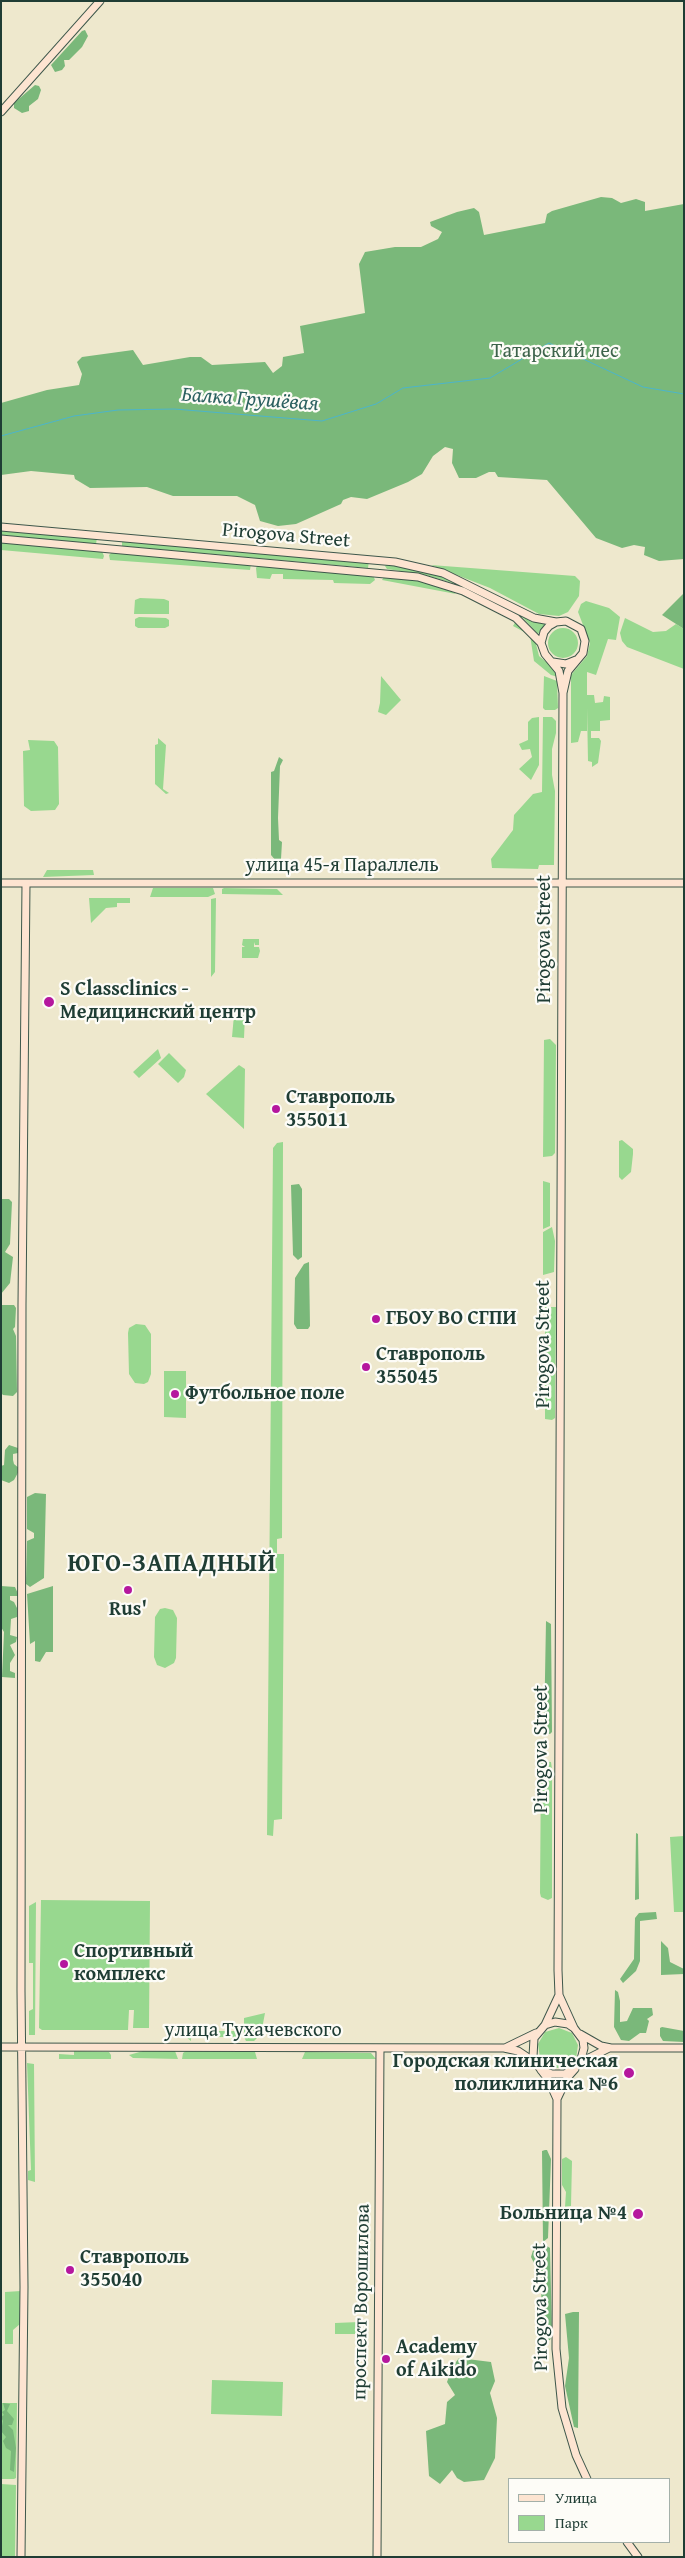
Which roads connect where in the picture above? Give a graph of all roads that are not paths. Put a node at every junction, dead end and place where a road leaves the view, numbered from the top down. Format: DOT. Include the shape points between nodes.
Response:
graph roads {
  1 [pos="100,1"];
  2 [pos="1,112"];
  3 [pos="1,528"];
  4 [pos="1,538"];
  5 [pos="556,622"];
  6 [pos="541,644"];
  7 [pos="579,658"];
  8 [pos="552,662"];
  9 [pos="563,693"];
  10 [pos="1,883"];
  11 [pos="26,883"];
  12 [pos="562,883"];
  13 [pos="684,883"];
  14 [pos="559,1995"];
  15 [pos="545,2026"];
  16 [pos="538,2031"];
  17 [pos="577,2031"];
  18 [pos="22,2046"];
  19 [pos="1,2047"];
  20 [pos="380,2048"];
  21 [pos="504,2048"];
  22 [pos="611,2048"];
  23 [pos="684,2048"];
  24 [pos="536,2063"];
  25 [pos="580,2063"];
  26 [pos="575,2069"];
  27 [pos="541,2070"];
  28 [pos="557,2100"];
  29 [pos="587,2478"];
  30 [pos="628,2543"];
  31 [pos="21,2557"];
  32 [pos="377,2557"];
  33 [pos="638,2557"];
  1 -- 2 [label="main road"];
  3 -- 5 [label="main road, Pirogova Street" via="395,562 443,573 534,618"];
  4 -- 6 [label="main road, Pirogova Street" via="418,576 463,591 516,618"];
  5 -- 6 [label="main road" via="546,629"];
  5 -- 7 [label="main road, Pirogova Street" via="572,622 581,629 586,641"];
  6 -- 8 [label="main road, Pirogova Street"];
  7 -- 8 [label="main road" via="566,664"];
  7 -- 9 [label="main road, Pirogova Street" via="568,671"];
  8 -- 9 [label="main road, Pirogova Street" via="559,671"];
  9 -- 12 [label="main road, Pirogova Street"];
  10 -- 11 [label="main road, улица 45-я Параллель"];
  11 -- 12 [label="main road, улица 45-я Параллель"];
  11 -- 18 [label="main road" via="22,1196"];
  12 -- 13 [label="main road, улица 45-я Параллель"];
  12 -- 14 [label="main road, Pirogova Street"];
  14 -- 15 [label="main road, Pirogova Street"];
  14 -- 17 [label="main road, Pirogova Street"];
  15 -- 16 [label="main road"];
  15 -- 17 [label="main road" via="561,2022"];
  16 -- 21 [label="main road, улица Тухачевского"];
  16 -- 24 [label="main road" via="532,2048"];
  17 -- 22 [label="main road" via="600,2046"];
  17 -- 25 [label="main road" via="584,2048"];
  18 -- 19 [label="main road, улица Тухачевского"];
  18 -- 20 [label="main road, улица Тухачевского"];
  18 -- 31 [label="main road"];
  20 -- 21 [label="main road, улица Тухачевского"];
  20 -- 32 [label="main road, проспект Ворошилова"];
  21 -- 24 [label="main road, улица Тухачевского" via="518,2051"];
  22 -- 23 [label="main road"];
  22 -- 25 [label="main road"];
  24 -- 27 [label="main road"];
  25 -- 26 [label="main road"];
  26 -- 27 [label="main road" via="558,2074"];
  26 -- 28 [label="main road, Pirogova Street"];
  27 -- 28 [label="main road, Pirogova Street"];
  28 -- 29 [label="main road, Pirogova Street" via="558,2389 569,2435"];
  30 -- 33 [label="main road"];
}
